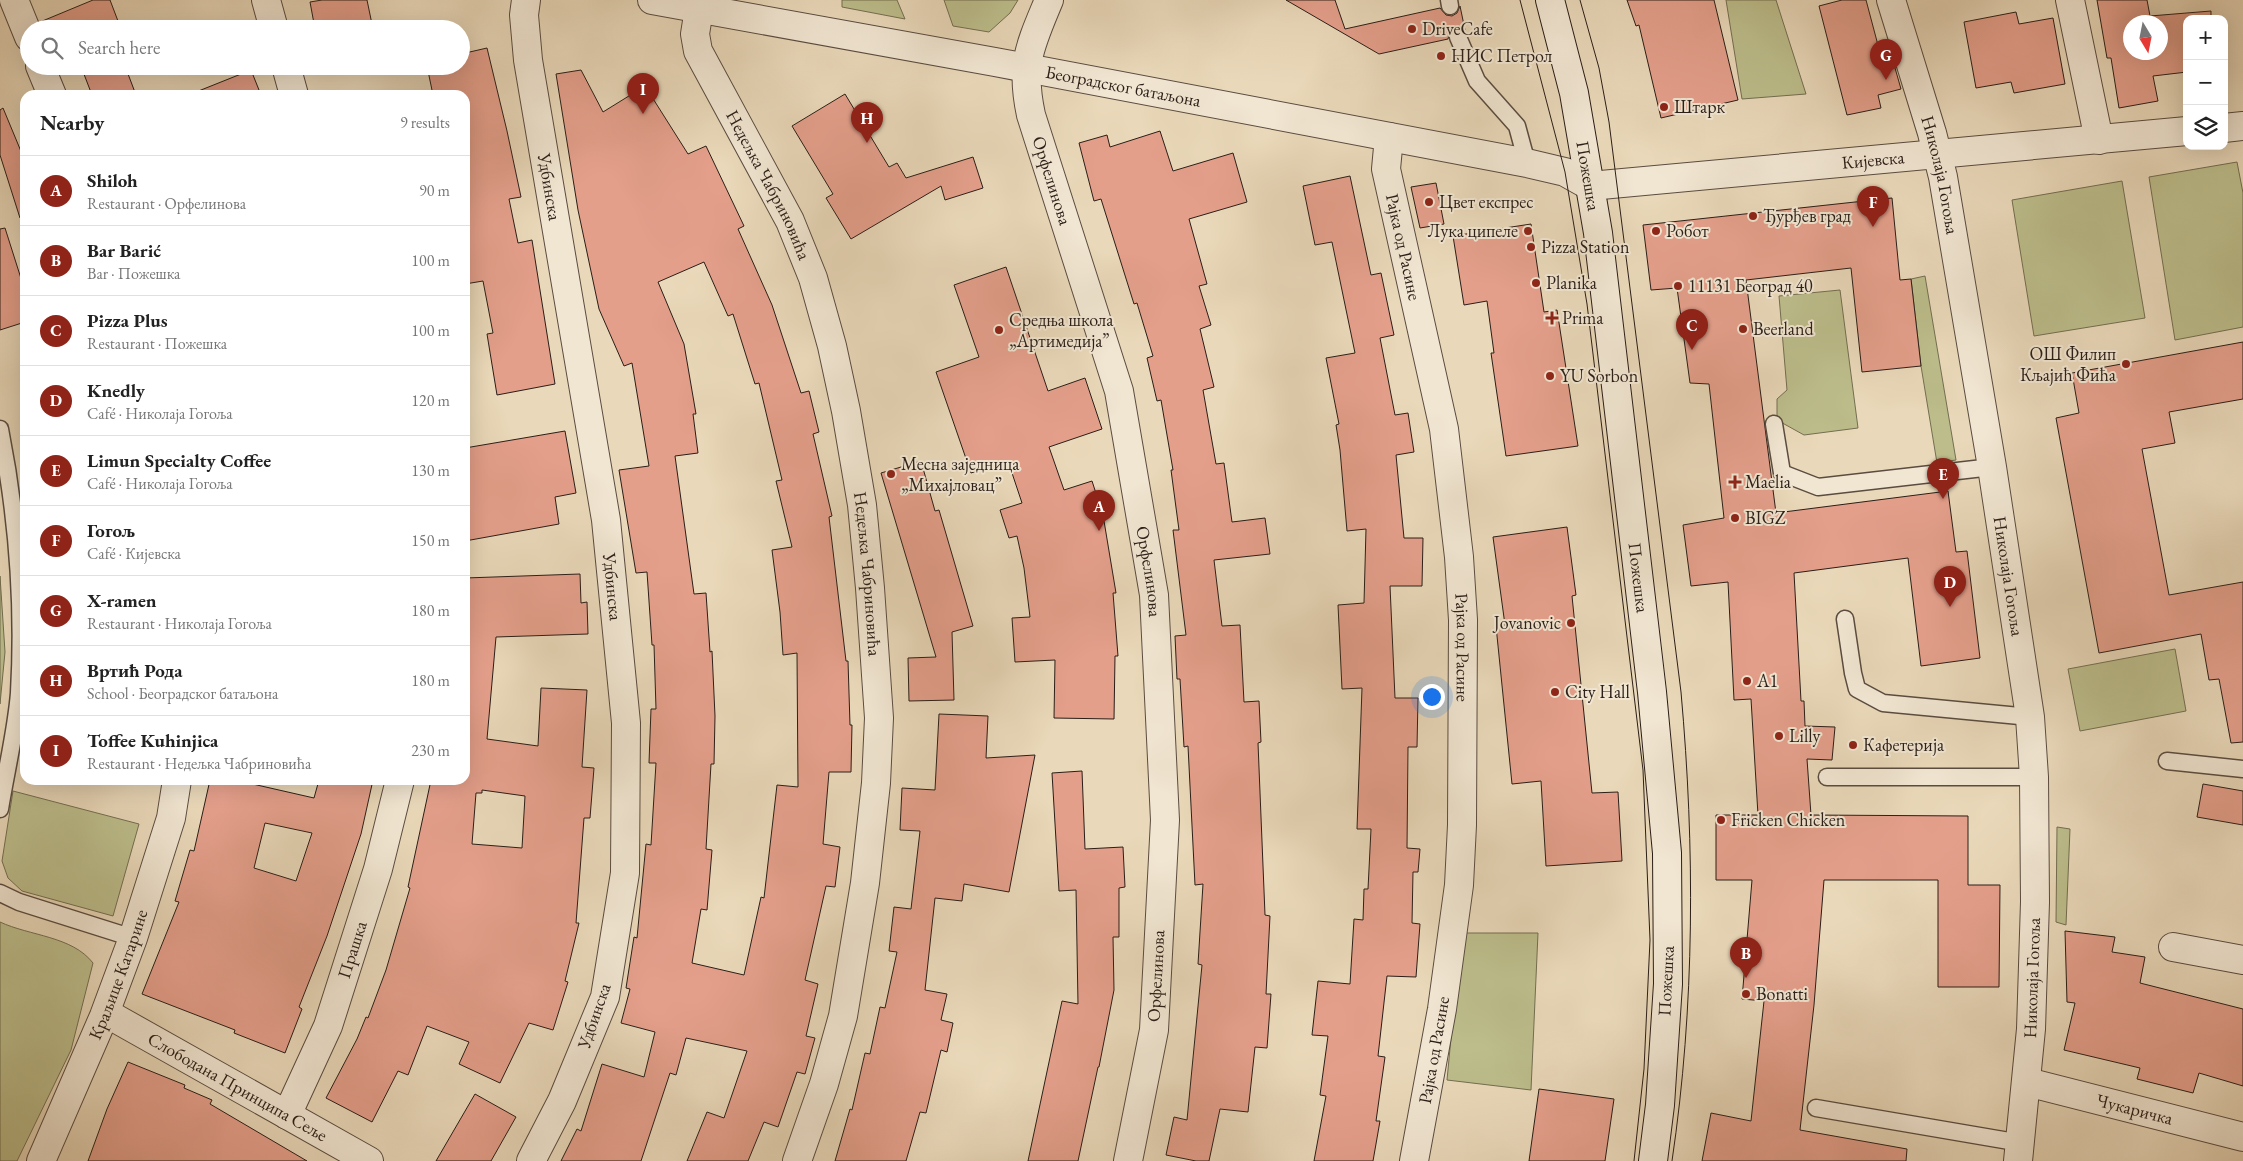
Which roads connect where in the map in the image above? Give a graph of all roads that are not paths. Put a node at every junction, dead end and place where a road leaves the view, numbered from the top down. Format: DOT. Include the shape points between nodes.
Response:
graph roads {
  1 [pos="14,0"];
  2 [pos="266,0"];
  3 [pos="526,0"];
  4 [pos="652,0"];
  5 [pos="1049,0"];
  6 [pos="1550,0"];
  7 [pos="1891,0"];
  8 [pos="2070,0"];
  9 [pos="699,9"];
  10 [pos="22,20"];
  11 [pos="272,20"];
  12 [pos="1458,37"];
  13 [pos="1026,68"];
  14 [pos="44,75"];
  15 [pos="288,75"];
  16 [pos="50,90"];
  17 [pos="293,90"];
  18 [pos="2243,126"];
  19 [pos="2228,128"];
  20 [pos="2183,132"];
  21 [pos="1389,137"];
  22 [pos="2099,140"];
  23 [pos="1936,155"];
  24 [pos="1527,164"];
  25 [pos="1590,186"];
  26 [pos="1774,424"];
  27 [pos="0,429"];
  28 [pos="1992,467"];
  29 [pos="1845,619"];
  30 [pos="2030,717"];
  31 [pos="2167,761"];
  32 [pos="2243,769"];
  33 [pos="1826,777"];
  34 [pos="2034,777"];
  35 [pos="176,785"];
  36 [pos="399,785"];
  37 [pos="0,809"];
  38 [pos="0,892"];
  39 [pos="133,938"];
  40 [pos="2174,947"];
  41 [pos="2243,960"];
  42 [pos="106,1013"];
  43 [pos="2027,1082"];
  44 [pos="1816,1108"];
  45 [pos="287,1115"];
  46 [pos="2243,1136"];
  47 [pos="2019,1152"];
  48 [pos="41,1161"];
  49 [pos="369,1161"];
  50 [pos="531,1161"];
  51 [pos="797,1161"];
  52 [pos="1128,1161"];
  53 [pos="1414,1161"];
  54 [pos="1653,1161"];
  1 -- 10 [label="street"];
  2 -- 11 [label="street"];
  3 -- 50 [label="street, Удбинска" via="528,60 606,520 626,723 625,873 605,997 562,1100"];
  4 -- 9 [label="street, Београдског батаљона"];
  5 -- 13 [label="street, Орфелинова" via="1029,49"];
  6 -- 25 [label="street, Пожешка" via="1574,93"];
  7 -- 23 [label="street, Николаја Гогоља"];
  8 -- 22 [label="street"];
  9 -- 13 [label="street, Београдског батаљона"];
  9 -- 51 [label="street, Недељка Чабриновића" via="695,34 698,51 790,221 813,278 846,411 862,505 870,588 879,718 876,783 865,883 843,1016"];
  12 -- 24 [label="lane" via="1477,81 1517,126"];
  13 -- 21 [label="street, Београдског батаљона"];
  13 -- 52 [label="street, Орфелинова" via="1026,94 1031,115 1119,391 1154,595 1165,820 1154,1030"];
  14 -- 16 [label="street"];
  15 -- 17 [label="street"];
  18 -- 19 [label="street"];
  20 -- 22 [label="street, Кијевска"];
  21 -- 24 [label="street, Београдског батаљона"];
  21 -- 53 [label="street, Рајка од Расине" via="1386,169 1444,429 1463,620 1462,825 1458,885 1442,1009"];
  22 -- 23 [label="street, Кијевска"];
  23 -- 25 [label="street, Кијевска"];
  23 -- 28 [label="street, Николаја Гогоља" via="1960,268"];
  24 -- 25 [label="street, Београдског батаљона" via="1566,172"];
  25 -- 54 [label="street, Пожешка" via="1615,370 1667,853 1668,984"];
  26 -- 28 [label="lane" via="1782,473 1818,487"];
  27 -- 37 [label="lane" via="9,475 20,623 19,694"];
  28 -- 30 [label="street, Николаја Гогоља"];
  29 -- 30 [label="lane" via="1858,689 1883,703"];
  30 -- 34 [label="street, Николаја Гогоља"];
  31 -- 32 [label="lane"];
  33 -- 34 [label="lane"];
  34 -- 43 [label="street, Николаја Гогоља" via="2035,902"];
  35 -- 39 [label="street, Краљице Катарине" via="171,818"];
  36 -- 45 [label="street, Прашка" via="378,868 328,1026"];
  38 -- 39 [label="lane" via="19,902"];
  39 -- 42 [label="street, Краљице Катарине"];
  40 -- 41 [label="street"];
  42 -- 45 [label="street, Слободана Принципа Сеље"];
  42 -- 48 [label="street, Краљице Катарине"];
  43 -- 46 [label="street, Чукаричка"];
  43 -- 47 [label="street, Николаја Гогоља"];
  44 -- 47 [label="lane"];
  45 -- 49 [label="street, Слободана Принципа Сеље"];
}
